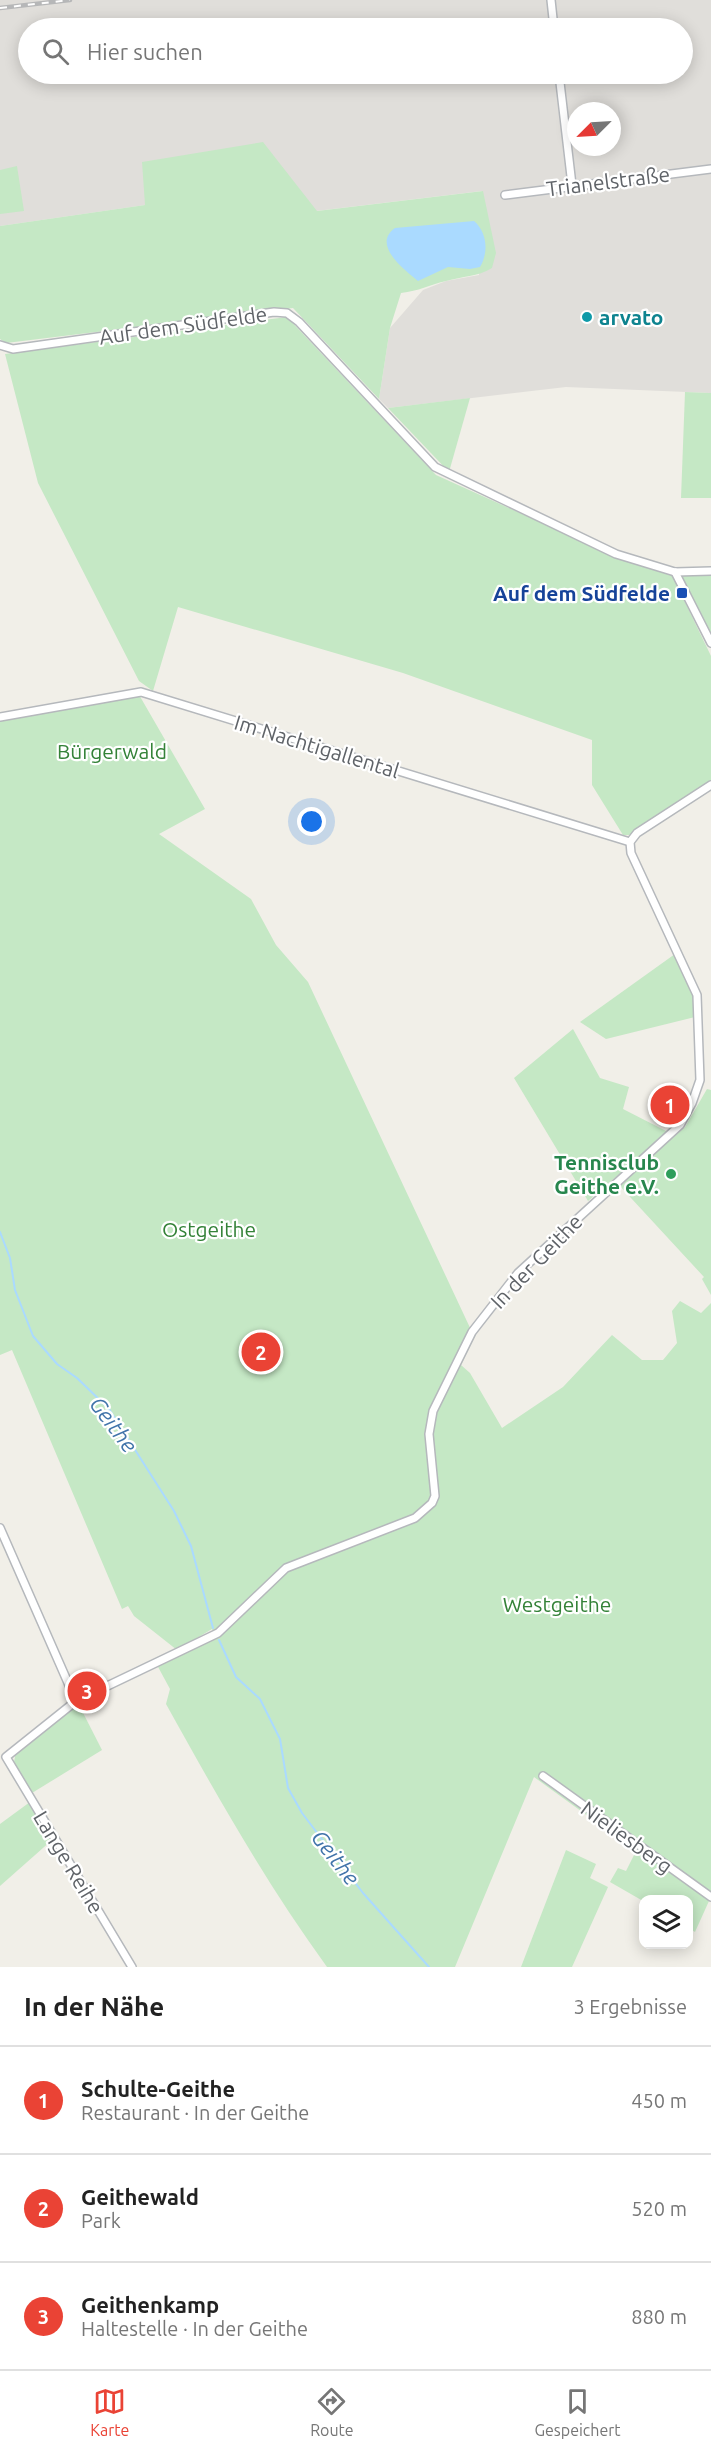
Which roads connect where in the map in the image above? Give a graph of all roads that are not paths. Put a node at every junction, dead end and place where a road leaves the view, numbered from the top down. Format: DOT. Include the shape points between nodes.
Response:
graph roads {
  1 [pos="551,0"];
  2 [pos="553,18"];
  3 [pos="560,84"];
  4 [pos="711,169"];
  5 [pos="572,185"];
  6 [pos="505,195"];
  7 [pos="0,345"];
  8 [pos="675,572"];
  9 [pos="711,572"];
  10 [pos="711,643"];
  11 [pos="0,717"];
  12 [pos="711,785"];
  13 [pos="630,842"];
  14 [pos="0,1528"];
  15 [pos="75,1701"];
  16 [pos="6,1757"];
  17 [pos="543,1776"];
  18 [pos="711,1897"];
  19 [pos="132,1967"];
  1 -- 2 [label="street"];
  3 -- 5 [label="street"];
  4 -- 5 [label="street, Trianelstraße"];
  5 -- 6 [label="street, Trianelstraße"];
  7 -- 8 [label="street, Auf dem Südfelde" via="13,349 193,322 287,313 435,467 616,554"];
  8 -- 9 [label="street, Auf dem Südfelde"];
  8 -- 10 [label="street"];
  11 -- 13 [label="street, Im Nachtigallental" via="141,692"];
  12 -- 13 [label="street"];
  13 -- 15 [label="street, In der Geithe" via="631,853 694,987 702,1067 684,1120 518,1273 472,1332 440,1393 429,1434 435,1496 424,1513 286,1568 218,1633"];
  14 -- 15 [label="street"];
  15 -- 16 [label="street, In der Geithe"];
  16 -- 19 [label="street, Lange Reihe"];
  17 -- 18 [label="street, Nieliesberg"];
}
